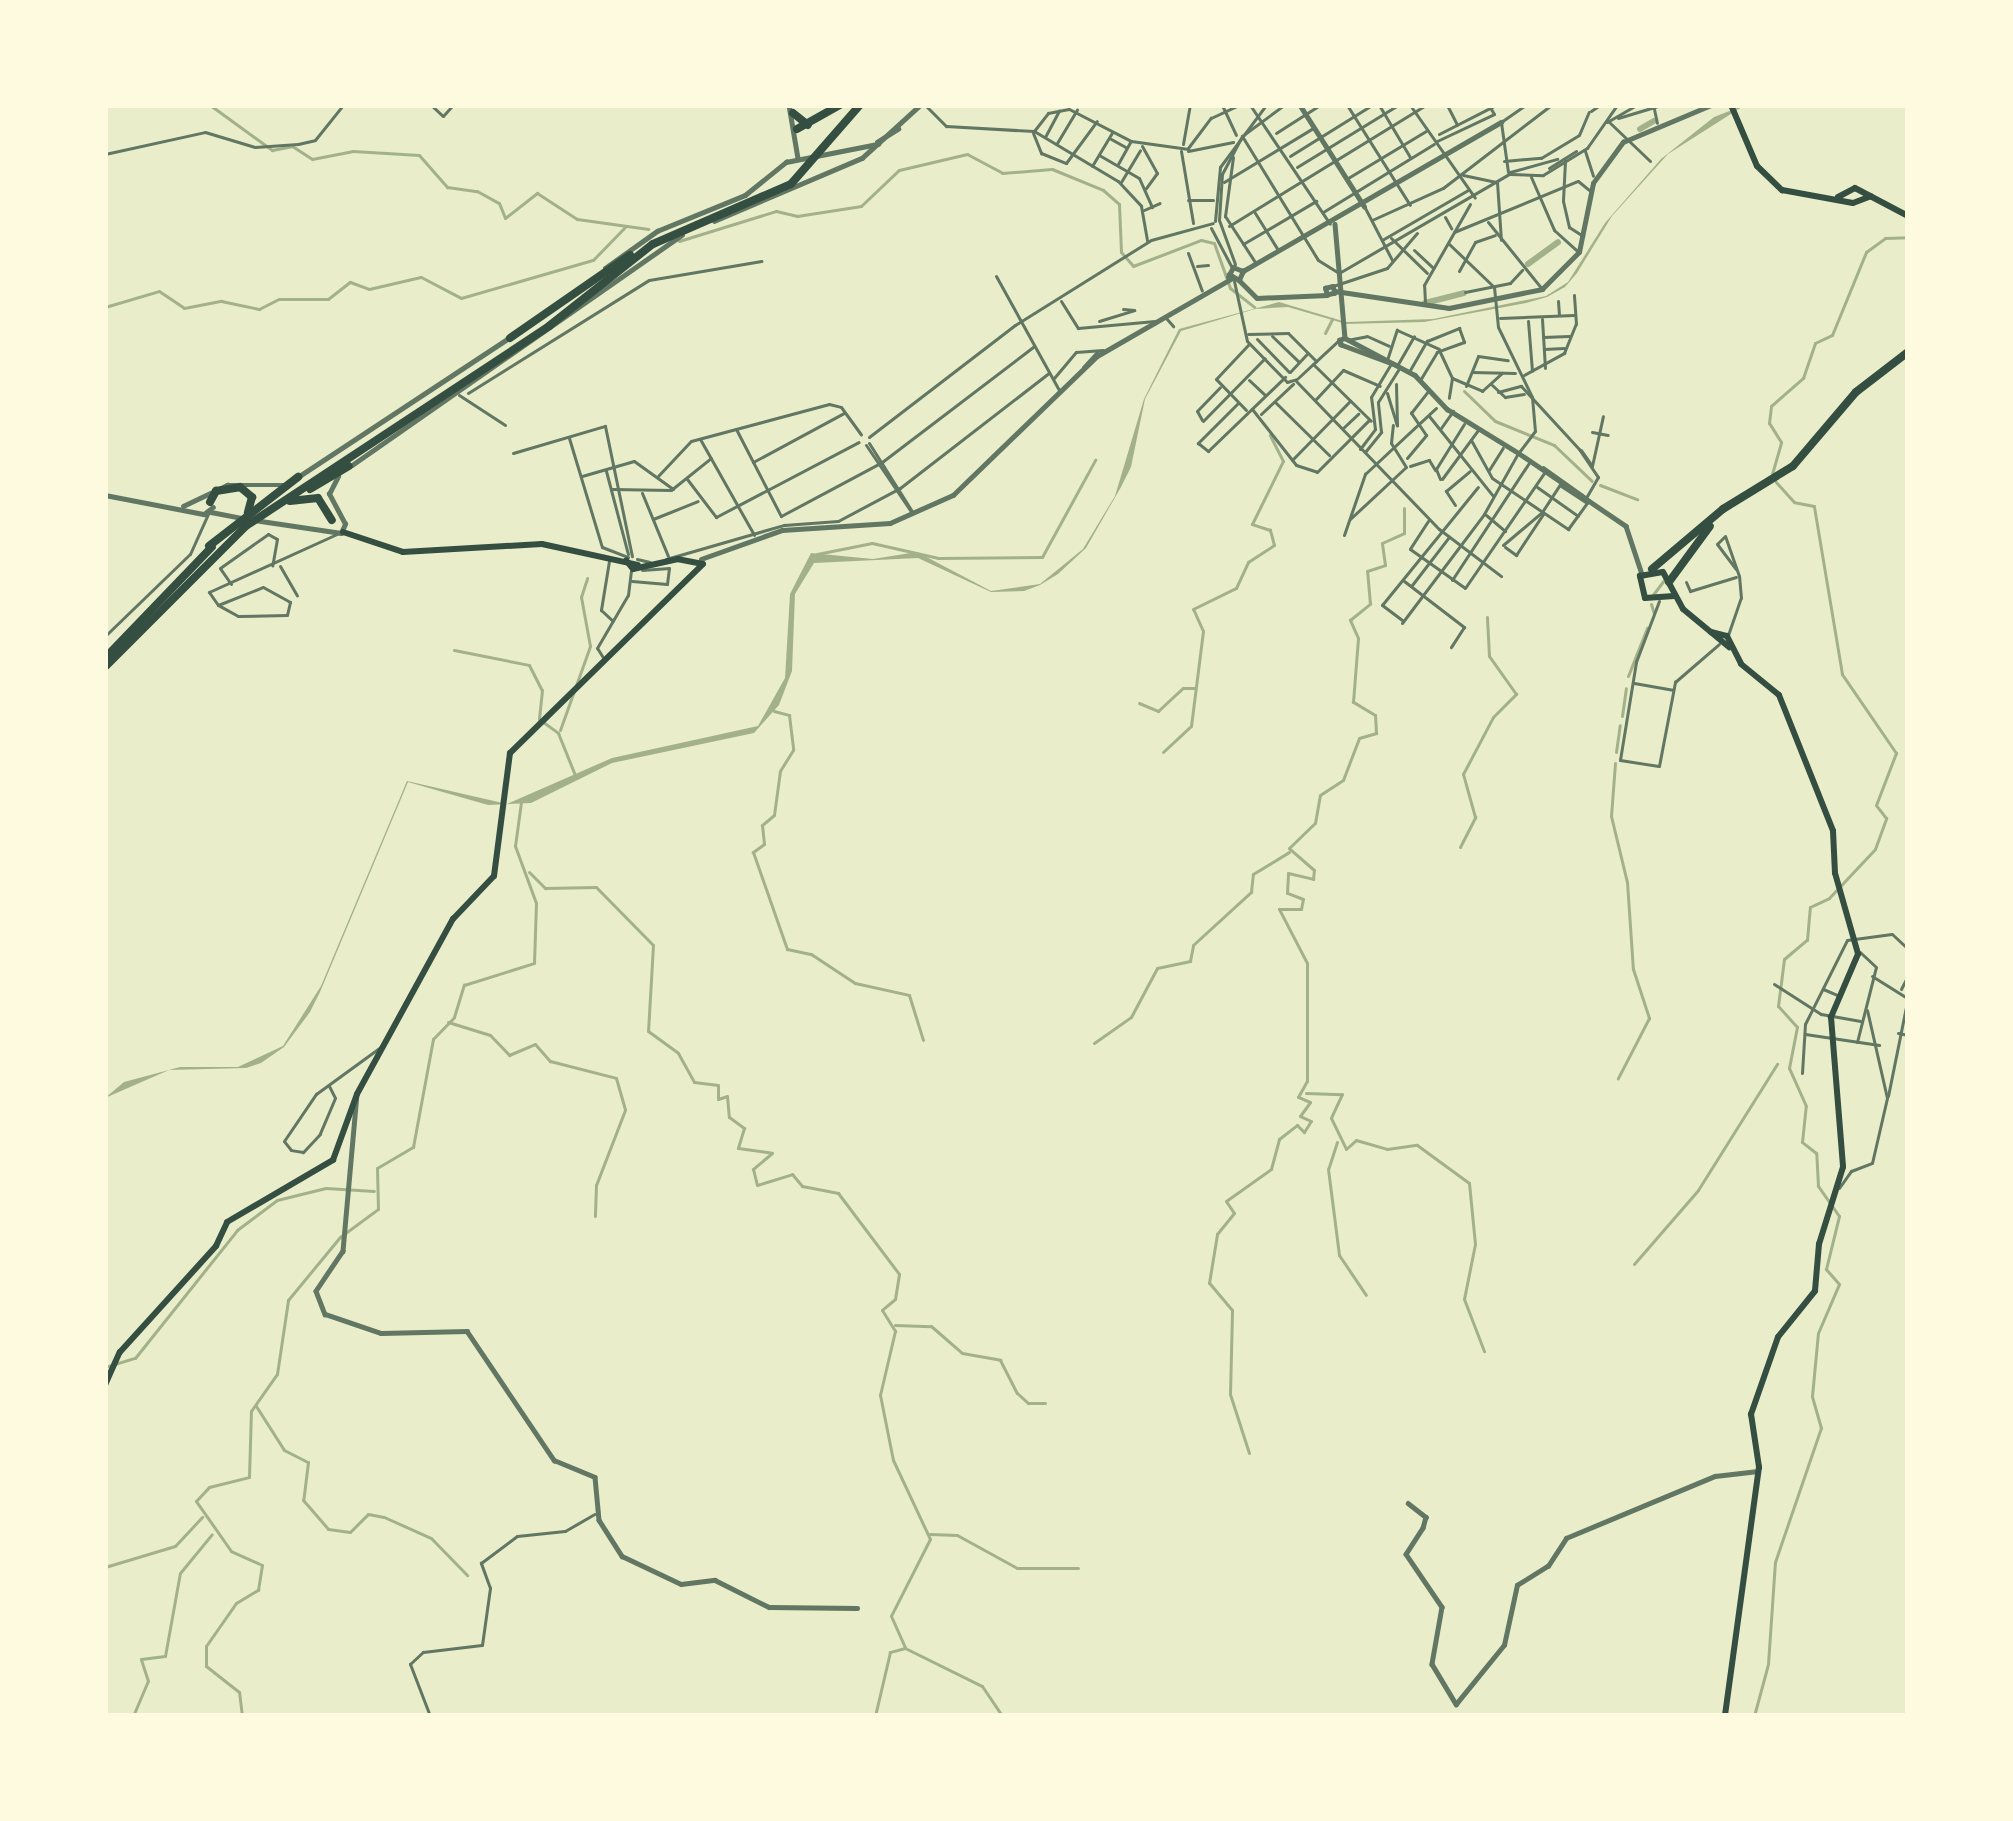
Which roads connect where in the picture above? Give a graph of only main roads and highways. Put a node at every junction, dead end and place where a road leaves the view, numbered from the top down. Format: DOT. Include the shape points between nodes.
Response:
graph roads {
  1 [pos="840,105"];
  2 [pos="858,105"];
  3 [pos="1731,105"];
  4 [pos="791,109"];
  5 [pos="816,123"];
  6 [pos="797,129"];
  7 [pos="1908,216"];
  8 [pos="672,234"];
  9 [pos="631,254"];
  10 [pos="598,295"];
  11 [pos="510,338"];
  12 [pos="1908,352"];
  13 [pos="349,466"];
  14 [pos="298,477"];
  15 [pos="1757,490"];
  16 [pos="283,504"];
  17 [pos="205,509"];
  18 [pos="234,521"];
  19 [pos="337,527"];
  20 [pos="209,556"];
  21 [pos="1646,569"];
  22 [pos="167,591"];
  23 [pos="1664,595"];
  24 [pos="105,658"];
  25 [pos="105,667"];
  26 [pos="105,1385"];
  27 [pos="1725,1716"];
  1 -- 5 [label="highway"];
  2 -- 8 [label="highway" via="791,184"];
  2 -- 9 [label="highway" via="786,182"];
  3 -- 7 [label="main road" via="1761,172 1782,190 1871,196"];
  4 -- 5 [label="highway"];
  5 -- 6 [label="highway"];
  8 -- 10 [label="highway"];
  8 -- 20 [label="highway"];
  9 -- 11 [label="highway"];
  9 -- 22 [label="highway" via="552,319 254,514"];
  12 -- 15 [label="highway" via="1856,392 1788,470"];
  13 -- 16 [label="highway"];
  14 -- 18 [label="highway"];
  15 -- 21 [label="highway"];
  15 -- 23 [label="highway" via="1700,535"];
  16 -- 19 [label="highway" via="318,498"];
  16 -- 20 [label="highway"];
  17 -- 18 [label="highway" via="226,487 250,493 251,509"];
  18 -- 22 [label="highway"];
  19 -- 26 [label="main road" via="423,554 498,542 698,561 505,769 494,876 462,904 378,1049 333,1160 227,1222"];
  20 -- 25 [label="highway"];
  21 -- 23 [label="main road"];
  21 -- 23 [label="main road" via="1639,592"];
  22 -- 24 [label="highway"];
  23 -- 27 [label="main road" via="1779,695 1833,829 1835,877 1858,952 1832,1016 1838,1189 1814,1295 1783,1328 1753,1408 1757,1470"];
}
